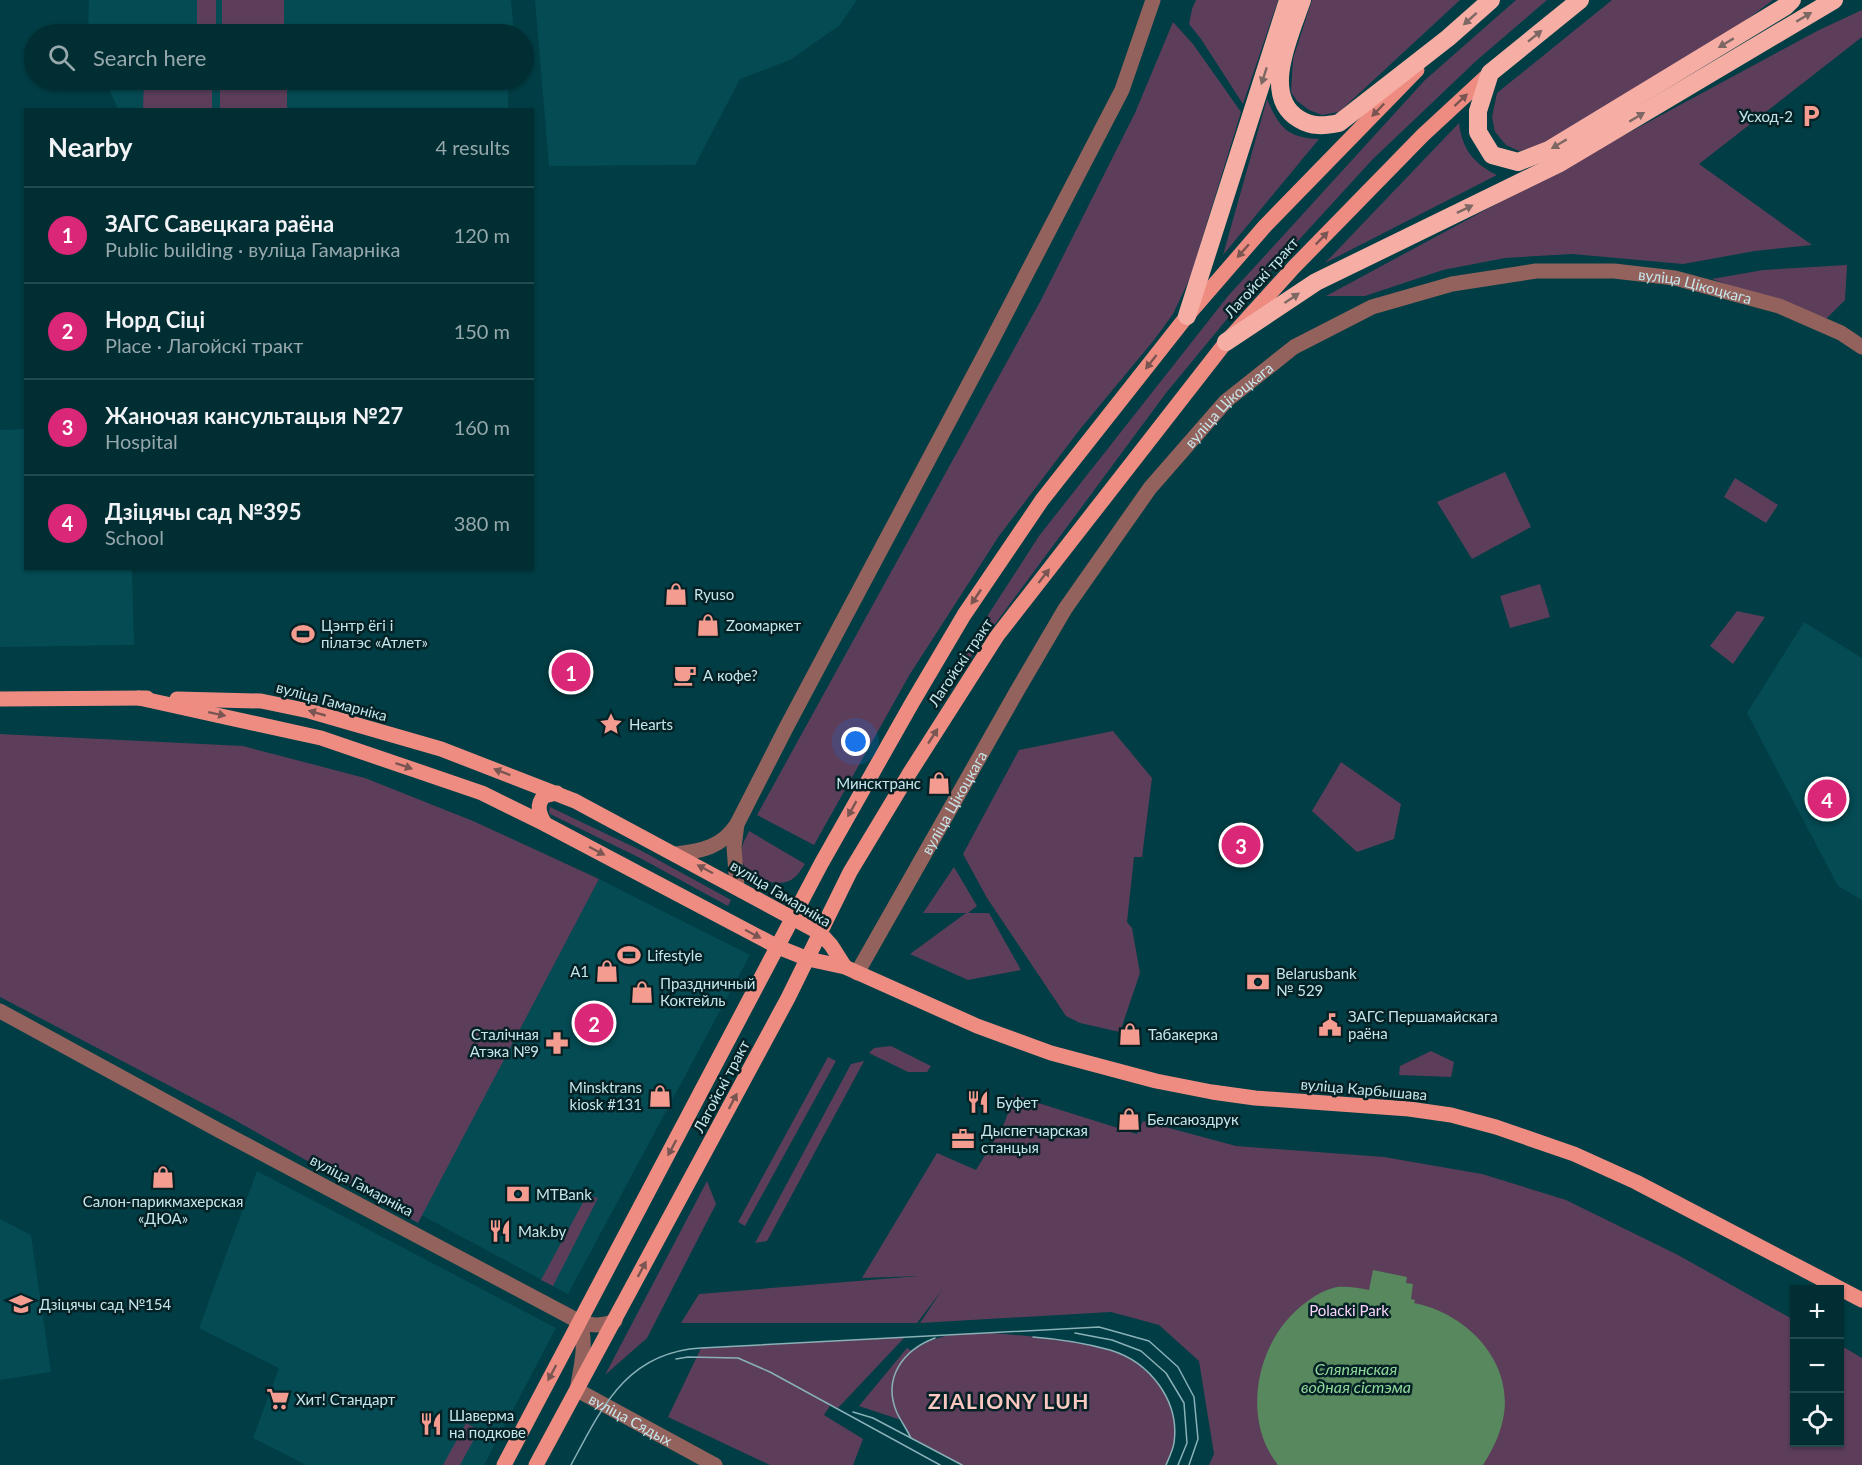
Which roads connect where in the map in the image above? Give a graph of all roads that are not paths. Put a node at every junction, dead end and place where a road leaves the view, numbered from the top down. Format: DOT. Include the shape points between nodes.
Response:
graph roads {
  1 [pos="1153,0"];
  2 [pos="1288,0"];
  3 [pos="1302,0"];
  4 [pos="1491,0"];
  5 [pos="1580,0"];
  6 [pos="1792,0"];
  7 [pos="1834,0"];
  8 [pos="1448,38"];
  9 [pos="1490,73"];
  10 [pos="1187,316"];
  11 [pos="1226,342"];
  12 [pos="1862,347"];
  13 [pos="139,698"];
  14 [pos="0,699"];
  15 [pos="557,793"];
  16 [pos="545,824"];
  17 [pos="737,824"];
  18 [pos="676,854"];
  19 [pos="737,887"];
  20 [pos="793,917"];
  21 [pos="820,933"];
  22 [pos="778,947"];
  23 [pos="808,959"];
  24 [pos="851,970"];
  25 [pos="0,1011"];
  26 [pos="1862,1300"];
  27 [pos="615,1321"];
  28 [pos="580,1322"];
  29 [pos="577,1390"];
  30 [pos="504,1465"];
  31 [pos="536,1465"];
  32 [pos="715,1465"];
  1 -- 17 [label="street" via="1122,90"];
  2 -- 10 [label="highway, one-way"];
  3 -- 8 [label="highway" via="1279,80 1281,99 1290,114 1306,124 1339,123"];
  4 -- 8 [label="highway, Лагойскі тракт, one-way"];
  9 -- 5 [label="highway, Лагойскі тракт, one-way"];
  6 -- 9 [label="highway, one-way" via="1549,150 1518,162 1492,155 1478,132 1478,111"];
  11 -- 7 [label="highway, one-way" via="1316,282 1558,164"];
  8 -- 10 [label="main road, Лагойскі тракт, one-way" via="1265,226"];
  11 -- 9 [label="main road, Лагойскі тракт, one-way" via="1423,135"];
  10 -- 20 [label="main road, Лагойскі тракт, one-way" via="1042,500 964,615"];
  21 -- 11 [label="main road, Лагойскі тракт, one-way" via="850,872 997,636"];
  12 -- 24 [label="street, вуліца Цікоцкага" via="1841,333 1779,306 1676,278 1614,271 1536,271 1452,284 1372,307 1294,347 1226,401 1150,488 1059,619"];
  13 -- 14 [label="main road, вуліца Гамарніка"];
  15 -- 13 [label="main road, вуліца Гамарніка, one-way" via="441,749 309,711 261,701"];
  13 -- 16 [label="main road, вуліца Гамарніка, one-way" via="321,738 482,794"];
  15 -- 16 [label="main road" via="544,796 539,805"];
  15 -- 18 [label="main road, вуліца Гамарніка"];
  16 -- 22 [label="main road, вуліца Гамарніка, one-way"];
  17 -- 18 [label="street" via="712,847"];
  17 -- 19 [label="street"];
  19 -- 18 [label="main road, вуліца Гамарніка, one-way"];
  19 -- 20 [label="main road, вуліца Гамарніка"];
  20 -- 21 [label="main road, вуліца Гамарніка"];
  20 -- 22 [label="main road, Лагойскі тракт"];
  21 -- 23 [label="main road, Лагойскі тракт"];
  21 -- 24 [label="main road, вуліца Гамарніка"];
  22 -- 23 [label="main road, вуліца Гамарніка"];
  22 -- 28 [label="main road, Лагойскі тракт, one-way"];
  23 -- 24 [label="main road, вуліца Гамарніка"];
  27 -- 23 [label="main road, Лагойскі тракт, one-way"];
  24 -- 26 [label="main road, вуліца Карбышава" via="977,1026 1051,1053 1156,1081 1255,1098 1408,1109 1496,1127 1545,1143 1636,1182"];
  25 -- 28 [label="street, вуліца Гамарніка"];
  27 -- 28 [label="street" via="604,1325"];
  27 -- 29 [label="main road, Лагойскі тракт"];
  28 -- 29 [label="street, вуліца Сядых" via="584,1350"];
  28 -- 30 [label="main road, Лагойскі тракт, one-way"];
  29 -- 31 [label="main road, Лагойскі тракт"];
  29 -- 32 [label="street, вуліца Сядых"];
}
